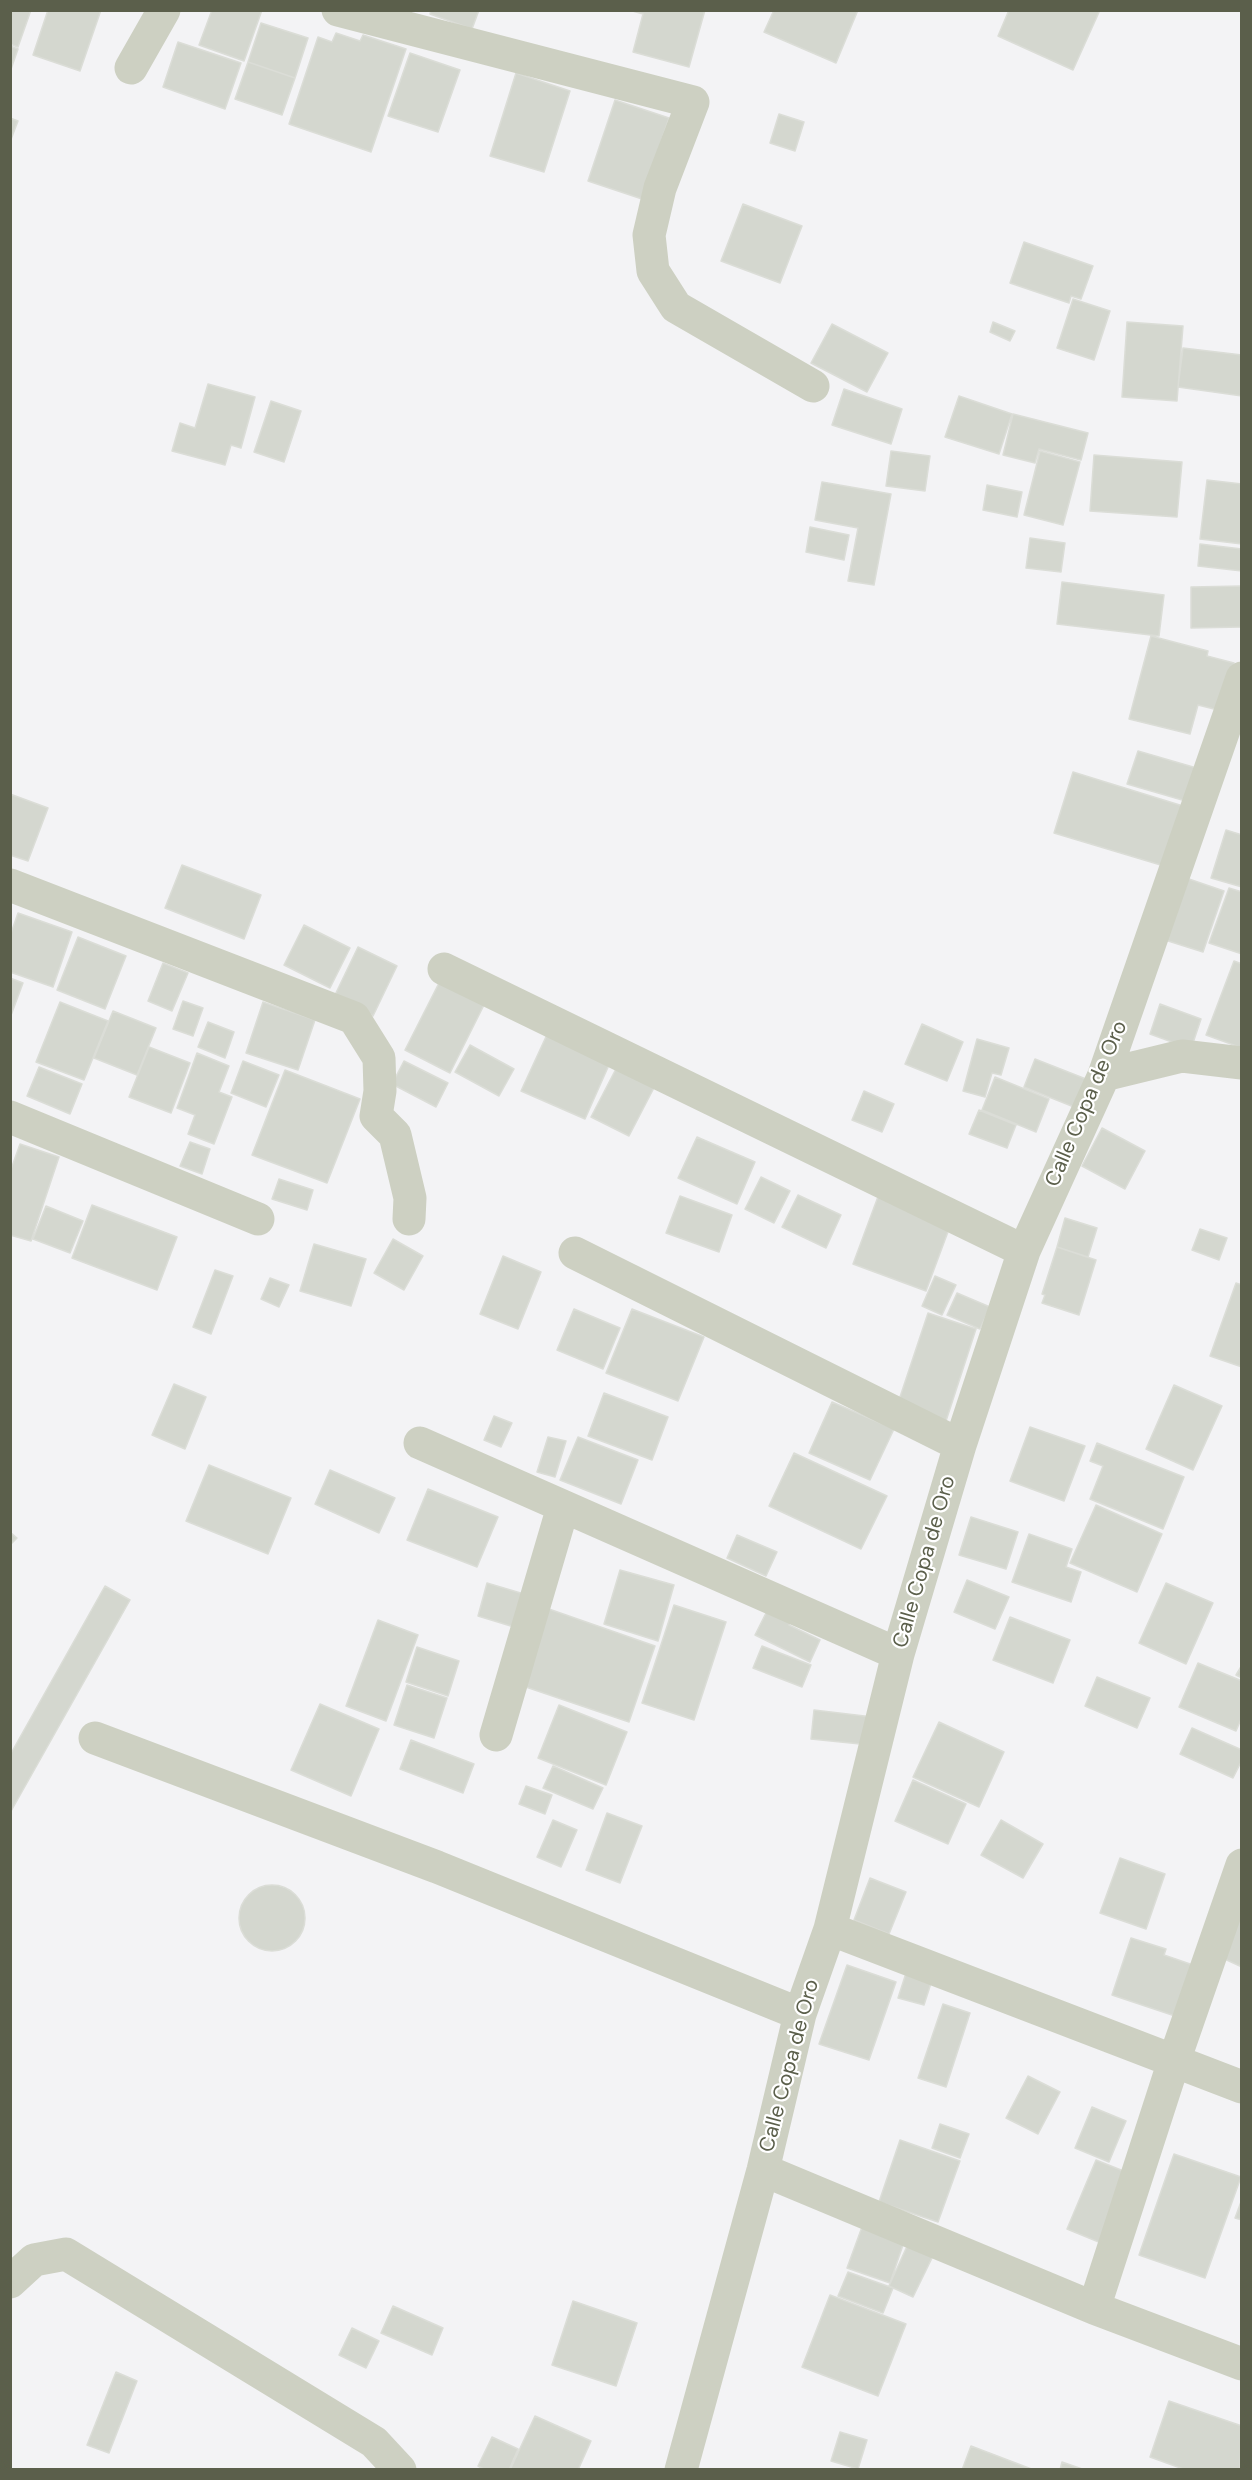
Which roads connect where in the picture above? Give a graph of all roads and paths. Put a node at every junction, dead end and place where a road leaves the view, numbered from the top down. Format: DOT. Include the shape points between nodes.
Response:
graph roads {
  1 [pos="164,10"];
  2 [pos="338,10"];
  3 [pos="131,68"];
  4 [pos="813,386"];
  5 [pos="1242,678"];
  6 [pos="1231,743"];
  7 [pos="10,885"];
  8 [pos="444,969"];
  9 [pos="1242,1063"];
  10 [pos="1104,1075"];
  11 [pos="10,1117"];
  12 [pos="258,1219"];
  13 [pos="409,1219"];
  14 [pos="1024,1251"];
  15 [pos="575,1253"];
  16 [pos="420,1443"];
  17 [pos="960,1445"];
  18 [pos="563,1507"];
  19 [pos="898,1654"];
  20 [pos="496,1735"];
  21 [pos="95,1738"];
  22 [pos="1242,1865"];
  23 [pos="830,1929"];
  24 [pos="800,2014"];
  25 [pos="1174,2061"];
  26 [pos="1242,2087"];
  27 [pos="763,2170"];
  28 [pos="10,2282"];
  29 [pos="1094,2308"];
  30 [pos="1242,2364"];
  31 [pos="400,2469"];
  32 [pos="681,2469"];
  1 -- 3 [label="street"];
  2 -- 4 [label="street" via="693,102 655,207 649,235 653,271 676,307"];
  5 -- 6 [label="street, Calle Copa de Oro"];
  6 -- 10 [label="street, Calle Copa de Oro"];
  7 -- 13 [label="street" via="354,1018 379,1058 376,1116 395,1136 410,1198"];
  8 -- 14 [label="street"];
  9 -- 10 [label="street" via="1182,1056"];
  10 -- 14 [label="street, Calle Copa de Oro"];
  11 -- 12 [label="street"];
  14 -- 17 [label="street, Calle Copa de Oro"];
  15 -- 17 [label="street"];
  16 -- 18 [label="street"];
  17 -- 19 [label="street, Calle Copa de Oro"];
  18 -- 19 [label="street"];
  18 -- 20 [label="street"];
  19 -- 23 [label="street, Calle Copa de Oro"];
  21 -- 24 [label="street" via="437,1867"];
  22 -- 25 [label="street"];
  23 -- 24 [label="street, Calle Copa de Oro"];
  23 -- 25 [label="street"];
  24 -- 27 [label="street, Calle Copa de Oro"];
  25 -- 26 [label="street"];
  25 -- 29 [label="street"];
  27 -- 29 [label="street"];
  27 -- 32 [label="street, Calle Copa de Oro"];
  28 -- 31 [label="street" via="34,2260 66,2254 374,2442"];
  29 -- 30 [label="street"];
}
